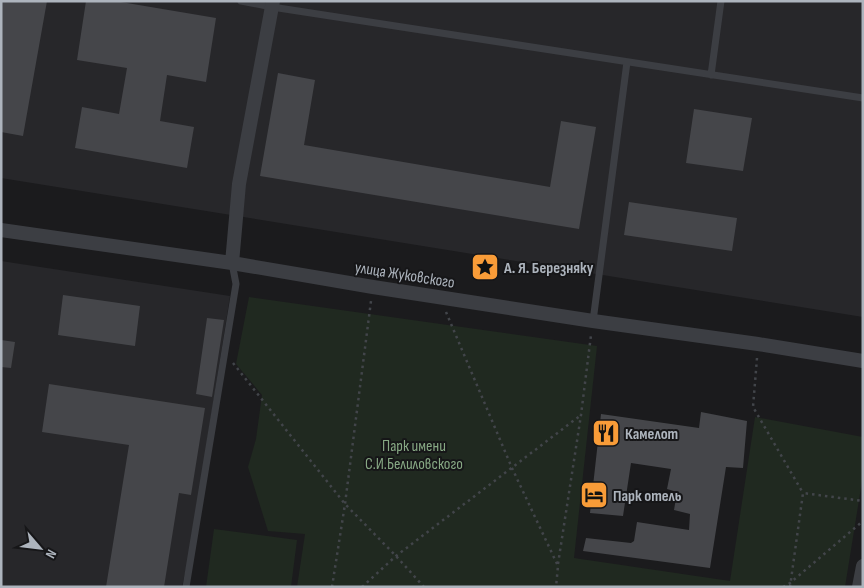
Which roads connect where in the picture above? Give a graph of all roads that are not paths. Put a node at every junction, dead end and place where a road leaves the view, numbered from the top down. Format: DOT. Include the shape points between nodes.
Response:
graph roads {
  1 [pos="241,1"];
  2 [pos="721,1"];
  3 [pos="272,4"];
  4 [pos="627,62"];
  5 [pos="711,75"];
  6 [pos="863,98"];
  7 [pos="1,230"];
  8 [pos="232,263"];
  9 [pos="593,321"];
  10 [pos="863,361"];
  11 [pos="863,566"];
  12 [pos="186,587"];
  13 [pos="859,587"];
  1 -- 3 [label="lane"];
  2 -- 5 [label="lane"];
  3 -- 4 [label="lane"];
  3 -- 8 [label="street" via="239,184"];
  4 -- 5 [label="lane"];
  4 -- 9 [label="lane"];
  5 -- 6 [label="lane"];
  7 -- 8 [label="street, улица Жуковского"];
  8 -- 9 [label="street, улица Жуковского"];
  8 -- 12 [label="lane" via="236,284"];
  9 -- 10 [label="street, улица Жуковского"];
  11 -- 13 [label="street"];
}
